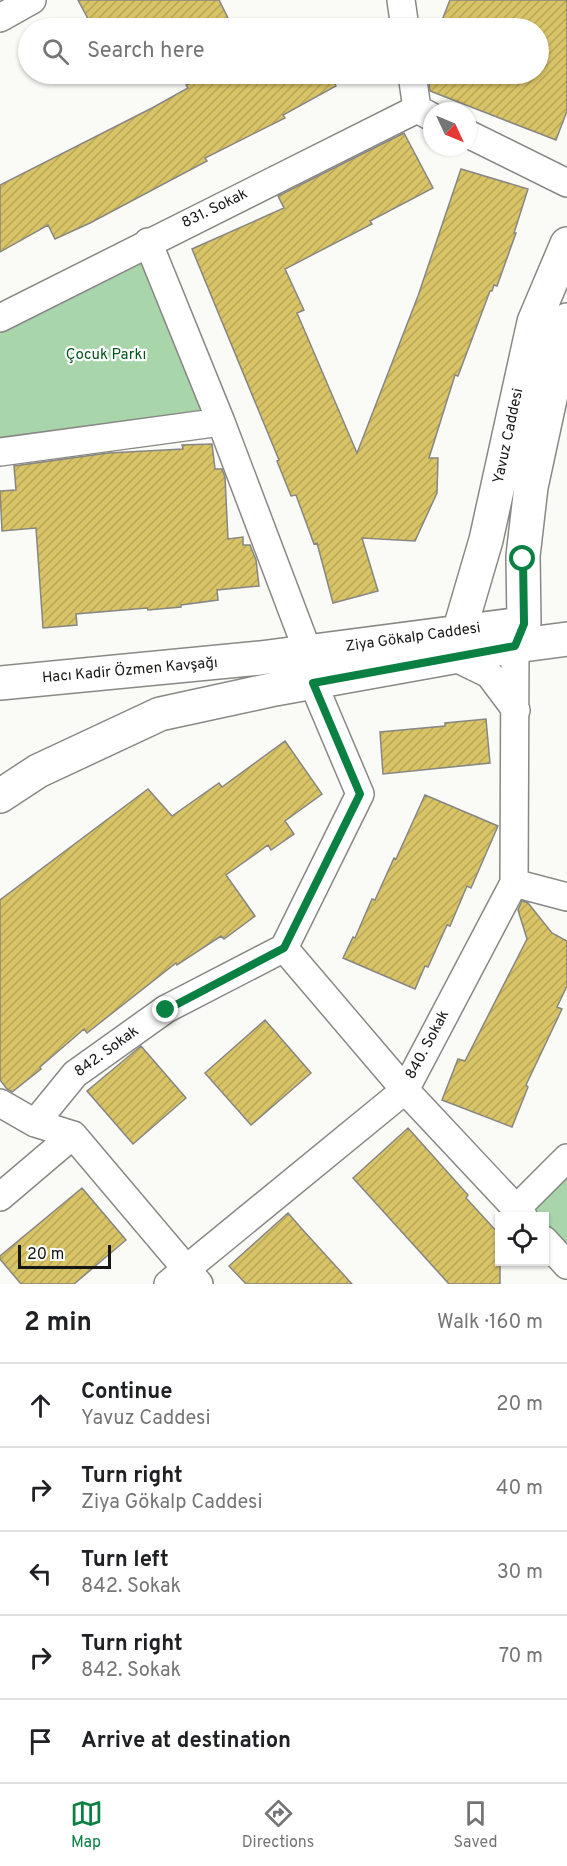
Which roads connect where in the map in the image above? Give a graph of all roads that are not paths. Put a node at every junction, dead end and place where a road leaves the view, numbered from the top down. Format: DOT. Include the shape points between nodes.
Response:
graph roads {
  1 [pos="32,0"];
  2 [pos="401,0"];
  3 [pos="0,18"];
  4 [pos="404,18"];
  5 [pos="415,84"];
  6 [pos="423,110"];
  7 [pos="423,113"];
  8 [pos="477,138"];
  9 [pos="567,183"];
  10 [pos="148,242"];
  11 [pos="567,244"];
  12 [pos="0,318"];
  13 [pos="566,325"];
  14 [pos="221,422"];
  15 [pos="0,452"];
  16 [pos="567,618"];
  17 [pos="519,635"];
  18 [pos="567,639"];
  19 [pos="457,644"];
  20 [pos="260,658"];
  21 [pos="311,667"];
  22 [pos="0,683"];
  23 [pos="516,710"];
  24 [pos="0,796"];
  25 [pos="514,883"];
  26 [pos="567,897"];
  27 [pos="284,948"];
  28 [pos="405,1090"];
  29 [pos="0,1103"];
  30 [pos="35,1123"];
  31 [pos="74,1135"];
  32 [pos="567,1158"];
  33 [pos="0,1197"];
  34 [pos="518,1212"];
  35 [pos="520,1212"];
  36 [pos="549,1245"];
  37 [pos="567,1264"];
  38 [pos="184,1279"];
  1 -- 3 [label="street"];
  2 -- 4 [label="street"];
  5 -- 6 [label="street"];
  7 -- 10 [label="street, 831. Sokak"];
  8 -- 9 [label="street"];
  10 -- 12 [label="street, 831. Sokak"];
  10 -- 14 [label="street"];
  11 -- 19 [label="main road, Yavuz Caddesi" via="534,322 486,540"];
  13 -- 17 [label="main road" via="531,487"];
  14 -- 15 [label="street"];
  14 -- 21 [label="street"];
  16 -- 17 [label="main road, Ziya Gökalp Caddesi"];
  17 -- 18 [label="main road, Ziya Gökalp Caddesi"];
  17 -- 19 [label="main road, Ziya Gökalp Caddesi"];
  17 -- 23 [label="street, 840. Sokak"];
  19 -- 21 [label="main road, Ziya Gökalp Caddesi"];
  19 -- 23 [label="street" via="489,674"];
  20 -- 21 [label="main road, Ziya Gökalp Caddesi"];
  20 -- 22 [label="main road, Hacı Kadir Özmen Kavşağı"];
  21 -- 24 [label="main road, Ziya Gökalp Caddesi" via="275,689 160,714 38,771"];
  21 -- 27 [label="street" via="360,794"];
  23 -- 25 [label="street, 840. Sokak"];
  25 -- 26 [label="street"];
  25 -- 28 [label="street, 840. Sokak"];
  27 -- 28 [label="street"];
  27 -- 30 [label="street, 842. Sokak" via="166,1010 75,1074"];
  28 -- 34 [label="street"];
  28 -- 38 [label="street, 840. Sokak"];
  29 -- 30 [label="street"];
  30 -- 31 [label="street"];
  31 -- 33 [label="street"];
  31 -- 38 [label="street"];
  32 -- 35 [label="street"];
  36 -- 37 [label="street"];
}
